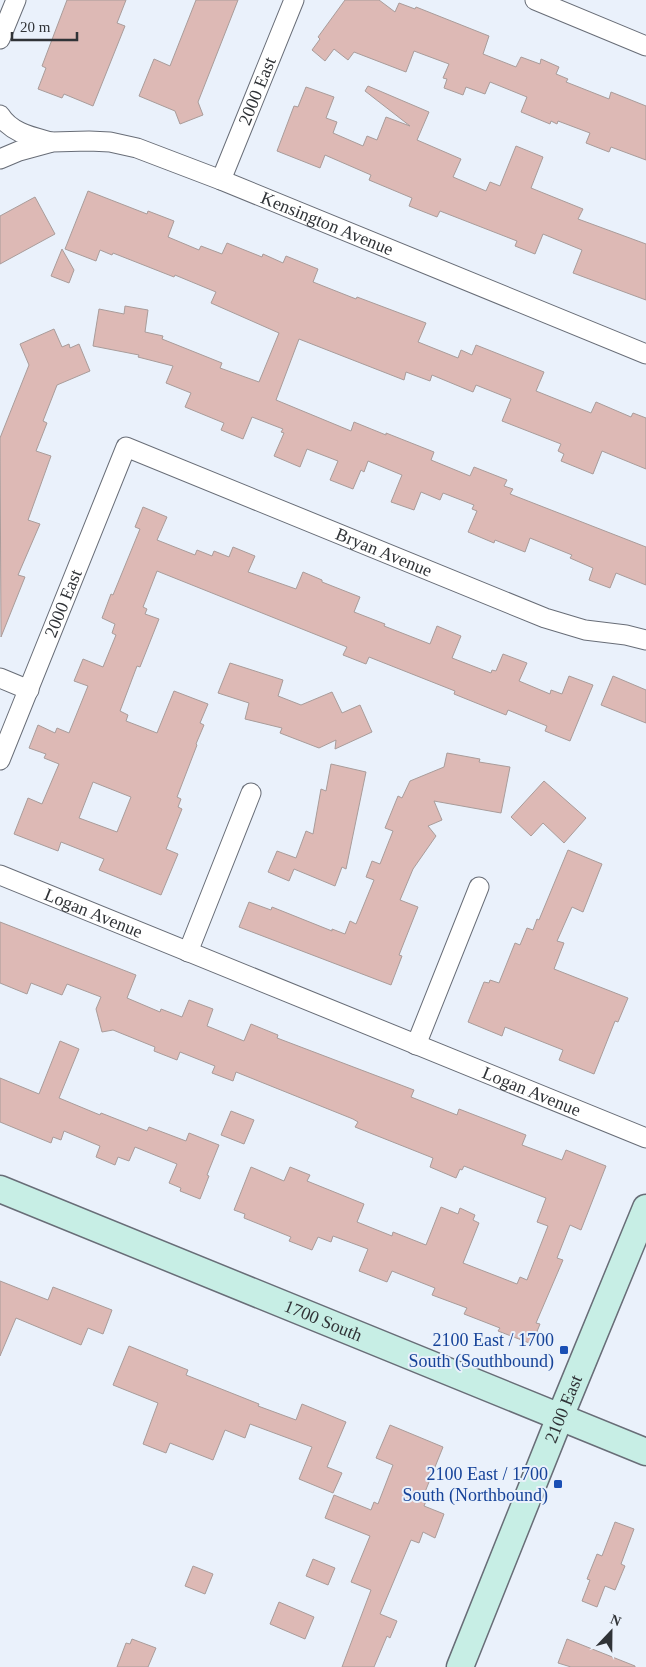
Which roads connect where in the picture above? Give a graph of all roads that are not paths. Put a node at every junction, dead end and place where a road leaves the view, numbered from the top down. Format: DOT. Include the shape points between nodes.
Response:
graph roads {
  1 [pos="16,0"];
  2 [pos="294,0"];
  3 [pos="535,0"];
  4 [pos="571,7"];
  5 [pos="0,39"];
  6 [pos="646,46"];
  7 [pos="0,115"];
  8 [pos="52,142"];
  9 [pos="0,159"];
  10 [pos="221,180"];
  11 [pos="646,354"];
  12 [pos="126,447"];
  13 [pos="646,640"];
  14 [pos="0,678"];
  15 [pos="29,690"];
  16 [pos="0,760"];
  17 [pos="251,793"];
  18 [pos="0,875"];
  19 [pos="479,887"];
  20 [pos="188,952"];
  21 [pos="416,1045"];
  22 [pos="646,1138"];
  23 [pos="0,1188"];
  24 [pos="646,1208"];
  25 [pos="560,1417"];
  26 [pos="646,1452"];
  27 [pos="460,1667"];
  1 -- 5 [label="street"];
  2 -- 10 [label="street, 2000 East"];
  3 -- 4 [label="street"];
  4 -- 6 [label="street"];
  7 -- 8 [label="street" via="22,134"];
  8 -- 9 [label="street, Kensington Avenue"];
  8 -- 10 [label="street, Kensington Avenue" via="110,142 137,148"];
  10 -- 11 [label="street, Kensington Avenue"];
  12 -- 13 [label="street, Bryan Avenue" via="545,618 585,630"];
  12 -- 15 [label="street, 2000 East"];
  14 -- 15 [label="street"];
  15 -- 16 [label="street, 2000 East"];
  17 -- 20 [label="street"];
  18 -- 20 [label="street, Logan Avenue"];
  19 -- 21 [label="street"];
  20 -- 21 [label="street, Logan Avenue"];
  21 -- 22 [label="street, Logan Avenue"];
  23 -- 25 [label="street, 1700 South"];
  24 -- 25 [label="street, 2100 East"];
  25 -- 26 [label="street, 1700 South"];
  25 -- 27 [label="street, 2100 East"];
}
